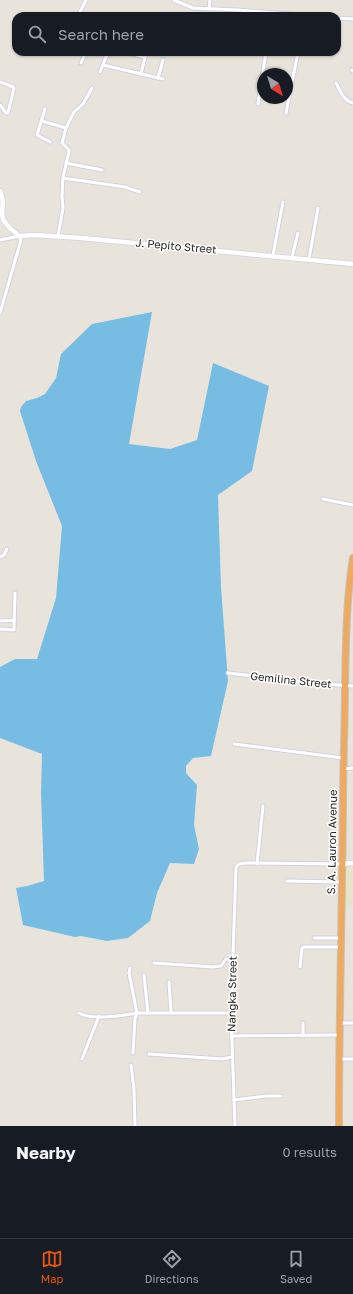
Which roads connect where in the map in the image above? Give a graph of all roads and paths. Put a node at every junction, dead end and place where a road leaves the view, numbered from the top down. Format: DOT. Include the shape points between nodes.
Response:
graph roads {
  1 [pos="86,0"];
  2 [pos="174,0"];
  3 [pos="210,0"];
  4 [pos="209,9"];
  5 [pos="80,12"];
  6 [pos="251,12"];
  7 [pos="341,18"];
  8 [pos="353,19"];
  9 [pos="84,56"];
  10 [pos="106,56"];
  11 [pos="141,56"];
  12 [pos="265,56"];
  13 [pos="297,56"];
  14 [pos="164,60"];
  15 [pos="81,63"];
  16 [pos="103,65"];
  17 [pos="264,68"];
  18 [pos="100,72"];
  19 [pos="141,74"];
  20 [pos="158,78"];
  21 [pos="163,79"];
  22 [pos="0,82"];
  23 [pos="336,83"];
  24 [pos="92,88"];
  25 [pos="353,103"];
  26 [pos="0,105"];
  27 [pos="45,109"];
  28 [pos="286,112"];
  29 [pos="42,121"];
  30 [pos="66,128"];
  31 [pos="50,142"];
  32 [pos="66,163"];
  33 [pos="102,170"];
  34 [pos="63,178"];
  35 [pos="0,191"];
  36 [pos="140,192"];
  37 [pos="283,202"];
  38 [pos="318,208"];
  39 [pos="298,233"];
  40 [pos="19,236"];
  41 [pos="58,236"];
  42 [pos="0,240"];
  43 [pos="273,255"];
  44 [pos="292,257"];
  45 [pos="308,259"];
  46 [pos="353,264"];
  47 [pos="0,313"];
  48 [pos="323,499"];
  49 [pos="353,505"];
  50 [pos="7,548"];
  51 [pos="0,557"];
  52 [pos="353,558"];
  53 [pos="15,593"];
  54 [pos="15,620"];
  55 [pos="0,621"];
  56 [pos="0,629"];
  57 [pos="350,629"];
  58 [pos="228,673"];
  59 [pos="346,685"];
  60 [pos="353,686"];
  61 [pos="234,744"];
  62 [pos="343,758"];
  63 [pos="353,768"];
  64 [pos="343,769"];
  65 [pos="263,806"];
  66 [pos="353,863"];
  67 [pos="257,864"];
  68 [pos="342,864"];
  69 [pos="287,882"];
  70 [pos="341,882"];
  71 [pos="314,938"];
  72 [pos="341,938"];
  73 [pos="341,947"];
  74 [pos="233,959"];
  75 [pos="154,963"];
  76 [pos="300,967"];
  77 [pos="130,968"];
  78 [pos="144,975"];
  79 [pos="169,982"];
  80 [pos="79,1013"];
  81 [pos="137,1013"];
  82 [pos="148,1013"];
  83 [pos="171,1013"];
  84 [pos="231,1013"];
  85 [pos="99,1016"];
  86 [pos="303,1023"];
  87 [pos="339,1023"];
  88 [pos="353,1023"];
  89 [pos="303,1035"];
  90 [pos="339,1035"];
  91 [pos="232,1036"];
  92 [pos="133,1054"];
  93 [pos="149,1054"];
  94 [pos="232,1057"];
  95 [pos="82,1059"];
  96 [pos="339,1059"];
  97 [pos="353,1059"];
  98 [pos="131,1065"];
  99 [pos="281,1096"];
  100 [pos="234,1100"];
  101 [pos="135,1126"];
  102 [pos="235,1126"];
  103 [pos="340,1126"];
  1 -- 5 [label="street"];
  2 -- 4 [label="street" via="192,8"];
  3 -- 4 [label="street"];
  4 -- 6 [label="street"];
  7 -- 8 [label="street"];
  9 -- 15 [label="street"];
  10 -- 16 [label="street"];
  11 -- 19 [label="street" via="145,57"];
  12 -- 17 [label="street"];
  13 -- 28 [label="street"];
  14 -- 20 [label="street"];
  16 -- 18 [label="street"];
  16 -- 19 [label="street"];
  19 -- 20 [label="street"];
  20 -- 21 [label="street"];
  22 -- 26 [label="street" via="14,88 8,113 6,114"];
  23 -- 25 [label="street" via="343,98"];
  24 -- 30 [label="street" via="83,104 74,112"];
  27 -- 29 [label="street"];
  29 -- 30 [label="street"];
  29 -- 31 [label="street" via="37,135"];
  30 -- 32 [label="street" via="62,143 69,150"];
  32 -- 33 [label="street"];
  32 -- 34 [label="street"];
  34 -- 36 [label="street" via="125,187"];
  34 -- 41 [label="street" via="63,208"];
  35 -- 40 [label="street" via="4,201 2,217"];
  37 -- 43 [label="street"];
  38 -- 45 [label="street"];
  39 -- 44 [label="street"];
  40 -- 41 [label="street, J. Pepito Street"];
  40 -- 42 [label="street, J. Pepito Street"];
  40 -- 47 [label="street" via="21,243"];
  41 -- 43 [label="street, J. Pepito Street"];
  43 -- 44 [label="street, J. Pepito Street"];
  44 -- 45 [label="street, J. Pepito Street"];
  45 -- 46 [label="street, J. Pepito Street"];
  48 -- 49 [label="street"];
  50 -- 51 [label="street"];
  52 -- 57 [label="highway, S. A. Lauron Avenue" via="348,595"];
  53 -- 54 [label="street"];
  54 -- 55 [label="street"];
  54 -- 56 [label="street" via="14,630"];
  57 -- 59 [label="highway, S. A. Lauron Avenue"];
  58 -- 59 [label="street, Gemilina Street"];
  59 -- 60 [label="street, Gemilina Street"];
  59 -- 62 [label="highway, S. A. Lauron Avenue"];
  61 -- 62 [label="street"];
  62 -- 64 [label="highway, S. A. Lauron Avenue"];
  63 -- 64 [label="street"];
  64 -- 68 [label="highway, S. A. Lauron Avenue"];
  65 -- 67 [label="street"];
  66 -- 68 [label="street"];
  67 -- 68 [label="street"];
  67 -- 74 [label="street, Nangka Street" via="239,864 236,868"];
  68 -- 70 [label="highway, S. A. Lauron Avenue"];
  69 -- 70 [label="street"];
  70 -- 72 [label="highway, S. A. Lauron Avenue"];
  71 -- 72 [label="street"];
  72 -- 73 [label="highway, S. A. Lauron Avenue"];
  73 -- 76 [label="street" via="304,947"];
  73 -- 87 [label="highway, S. A. Lauron Avenue"];
  74 -- 75 [label="street" via="226,959 221,966 213,967"];
  74 -- 84 [label="street, Nangka Street"];
  77 -- 81 [label="street"];
  78 -- 82 [label="street"];
  79 -- 83 [label="street"];
  80 -- 85 [label="street"];
  81 -- 82 [label="street"];
  81 -- 85 [label="street"];
  81 -- 92 [label="street"];
  82 -- 83 [label="street"];
  83 -- 84 [label="street"];
  84 -- 91 [label="street, Nangka Street"];
  85 -- 95 [label="street"];
  86 -- 89 [label="street"];
  87 -- 88 [label="street"];
  87 -- 90 [label="highway, S. A. Lauron Avenue"];
  89 -- 90 [label="street"];
  89 -- 91 [label="street"];
  90 -- 96 [label="highway, S. A. Lauron Avenue"];
  91 -- 94 [label="street, Nangka Street"];
  93 -- 94 [label="street" via="222,1059"];
  94 -- 100 [label="street, Nangka Street"];
  96 -- 97 [label="street"];
  96 -- 103 [label="highway, S. A. Lauron Avenue"];
  98 -- 101 [label="street"];
  99 -- 100 [label="street"];
  100 -- 102 [label="street, Nangka Street"];
}
